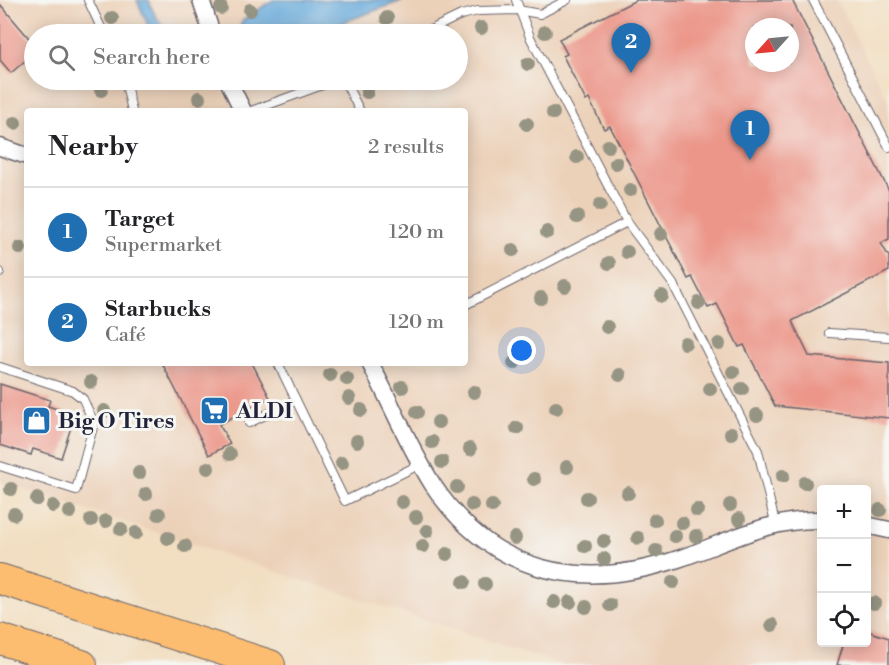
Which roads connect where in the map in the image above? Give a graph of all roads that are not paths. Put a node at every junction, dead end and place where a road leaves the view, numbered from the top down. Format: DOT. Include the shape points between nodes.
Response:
graph roads {
  1 [pos="88,0"];
  2 [pos="201,0"];
  3 [pos="516,0"];
  4 [pos="567,0"];
  5 [pos="813,0"];
  6 [pos="518,10"];
  7 [pos="99,24"];
  8 [pos="209,24"];
  9 [pos="442,24"];
  10 [pos="127,90"];
  11 [pos="233,90"];
  12 [pos="309,90"];
  13 [pos="349,90"];
  14 [pos="131,108"];
  15 [pos="242,108"];
  16 [pos="259,108"];
  17 [pos="358,108"];
  18 [pos="0,147"];
  19 [pos="889,147"];
  20 [pos="24,155"];
  21 [pos="627,222"];
  22 [pos="468,303"];
  23 [pos="829,333"];
  24 [pos="889,337"];
  25 [pos="279,366"];
  26 [pos="372,366"];
  27 [pos="0,367"];
  28 [pos="296,400"];
  29 [pos="249,423"];
  30 [pos="421,464"];
  31 [pos="0,466"];
  32 [pos="817,520"];
  33 [pos="775,523"];
  34 [pos="871,526"];
  35 [pos="889,530"];
  36 [pos="0,561"];
  37 [pos="0,579"];
  38 [pos="136,622"];
  39 [pos="0,639"];
  40 [pos="82,665"];
  41 [pos="270,665"];
  1 -- 7 [label="lane"];
  2 -- 8 [label="street"];
  3 -- 6 [label="lane"];
  4 -- 6 [label="lane" via="540,14"];
  5 -- 19 [label="lane"];
  6 -- 9 [label="lane" via="478,11"];
  6 -- 21 [label="lane"];
  10 -- 14 [label="lane"];
  11 -- 15 [label="street"];
  12 -- 16 [label="lane"];
  13 -- 17 [label="lane"];
  18 -- 20 [label="street"];
  21 -- 22 [label="lane"];
  21 -- 33 [label="lane" via="673,284 758,451"];
  23 -- 24 [label="lane"];
  25 -- 28 [label="lane"];
  26 -- 30 [label="street"];
  27 -- 31 [label="lane" via="73,391 83,399 94,423 76,490"];
  28 -- 29 [label="lane"];
  28 -- 30 [label="lane" via="345,501"];
  30 -- 33 [label="street" via="451,508 490,545 551,572 628,573 676,560"];
  32 -- 33 [label="street"];
  34 -- 35 [label="street"];
  36 -- 38 [label="highway"];
  37 -- 38 [label="highway"];
  38 -- 41 [label="highway"];
  39 -- 40 [label="highway"];
}
